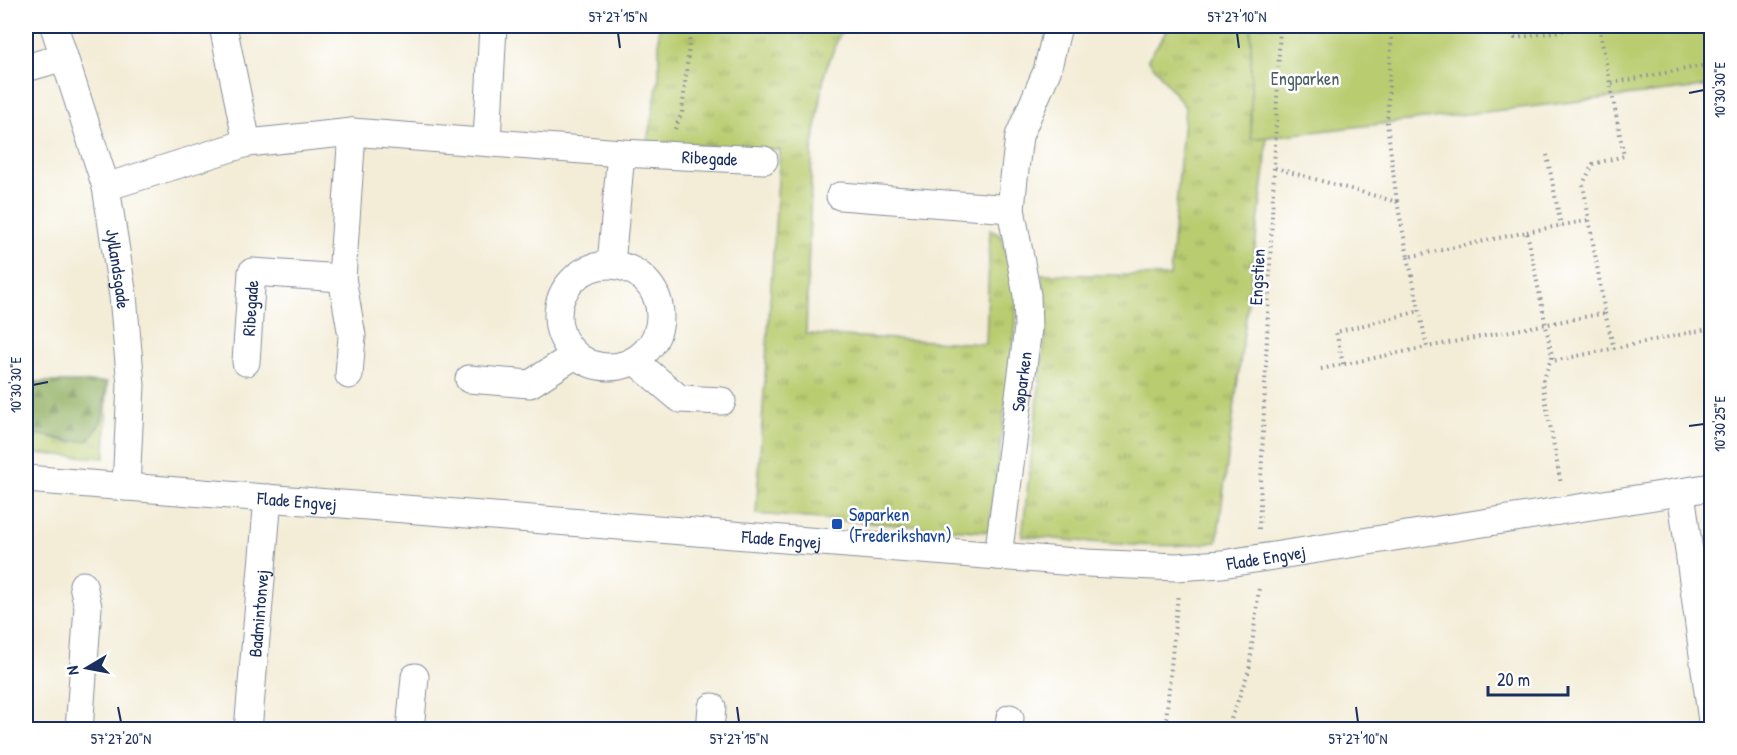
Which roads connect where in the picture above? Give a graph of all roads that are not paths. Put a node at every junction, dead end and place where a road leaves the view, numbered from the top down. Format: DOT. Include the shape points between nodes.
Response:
graph roads {
  1 [pos="54,26"];
  2 [pos="223,26"];
  3 [pos="493,26"];
  4 [pos="1058,26"];
  5 [pos="64,57"];
  6 [pos="26,68"];
  7 [pos="352,132"];
  8 [pos="487,141"];
  9 [pos="247,143"];
  10 [pos="621,153"];
  11 [pos="764,160"];
  12 [pos="106,187"];
  13 [pos="840,196"];
  14 [pos="1011,209"];
  15 [pos="611,264"];
  16 [pos="342,278"];
  17 [pos="575,355"];
  18 [pos="634,361"];
  19 [pos="246,362"];
  20 [pos="349,375"];
  21 [pos="469,379"];
  22 [pos="722,401"];
  23 [pos="26,479"];
  24 [pos="126,487"];
  25 [pos="1712,487"];
  26 [pos="1681,492"];
  27 [pos="268,498"];
  28 [pos="998,556"];
  29 [pos="83,585"];
  30 [pos="415,677"];
  31 [pos="1712,721"];
  32 [pos="79,729"];
  33 [pos="248,729"];
  34 [pos="410,729"];
  1 -- 5 [label="street, Jyllandsgade"];
  2 -- 9 [label="street"];
  3 -- 8 [label="street"];
  4 -- 14 [label="street, Søparken" via="1047,71 1019,136"];
  5 -- 6 [label="street"];
  5 -- 12 [label="street, Jyllandsgade"];
  7 -- 8 [label="street, Ribegade"];
  7 -- 9 [label="street, Ribegade"];
  7 -- 16 [label="street"];
  8 -- 10 [label="street, Ribegade"];
  9 -- 12 [label="street, Ribegade"];
  10 -- 11 [label="street, Ribegade"];
  10 -- 15 [label="street"];
  12 -- 24 [label="street, Jyllandsgade" via="123,296 131,385"];
  13 -- 14 [label="street"];
  14 -- 28 [label="street, Søparken" via="1027,295 1028,328"];
  15 -- 17 [label="street" via="581,272 561,297 557,312 559,328 564,343"];
  15 -- 18 [label="street" via="642,276 653,288 659,304 657,337"];
  16 -- 19 [label="street, Ribegade" via="252,272"];
  16 -- 20 [label="street" via="352,336"];
  17 -- 18 [label="street" via="604,368"];
  17 -- 21 [label="street" via="530,384"];
  18 -- 22 [label="street" via="680,399"];
  23 -- 24 [label="street, Flade Engvej"];
  24 -- 27 [label="street, Flade Engvej"];
  25 -- 26 [label="street, Flade Engvej"];
  26 -- 28 [label="street, Flade Engvej" via="1222,564 1176,567"];
  26 -- 31 [label="street"];
  27 -- 28 [label="street, Flade Engvej"];
  27 -- 33 [label="street, Badmintonvej"];
  29 -- 32 [label="street" via="88,607"];
  30 -- 34 [label="street"];
}
